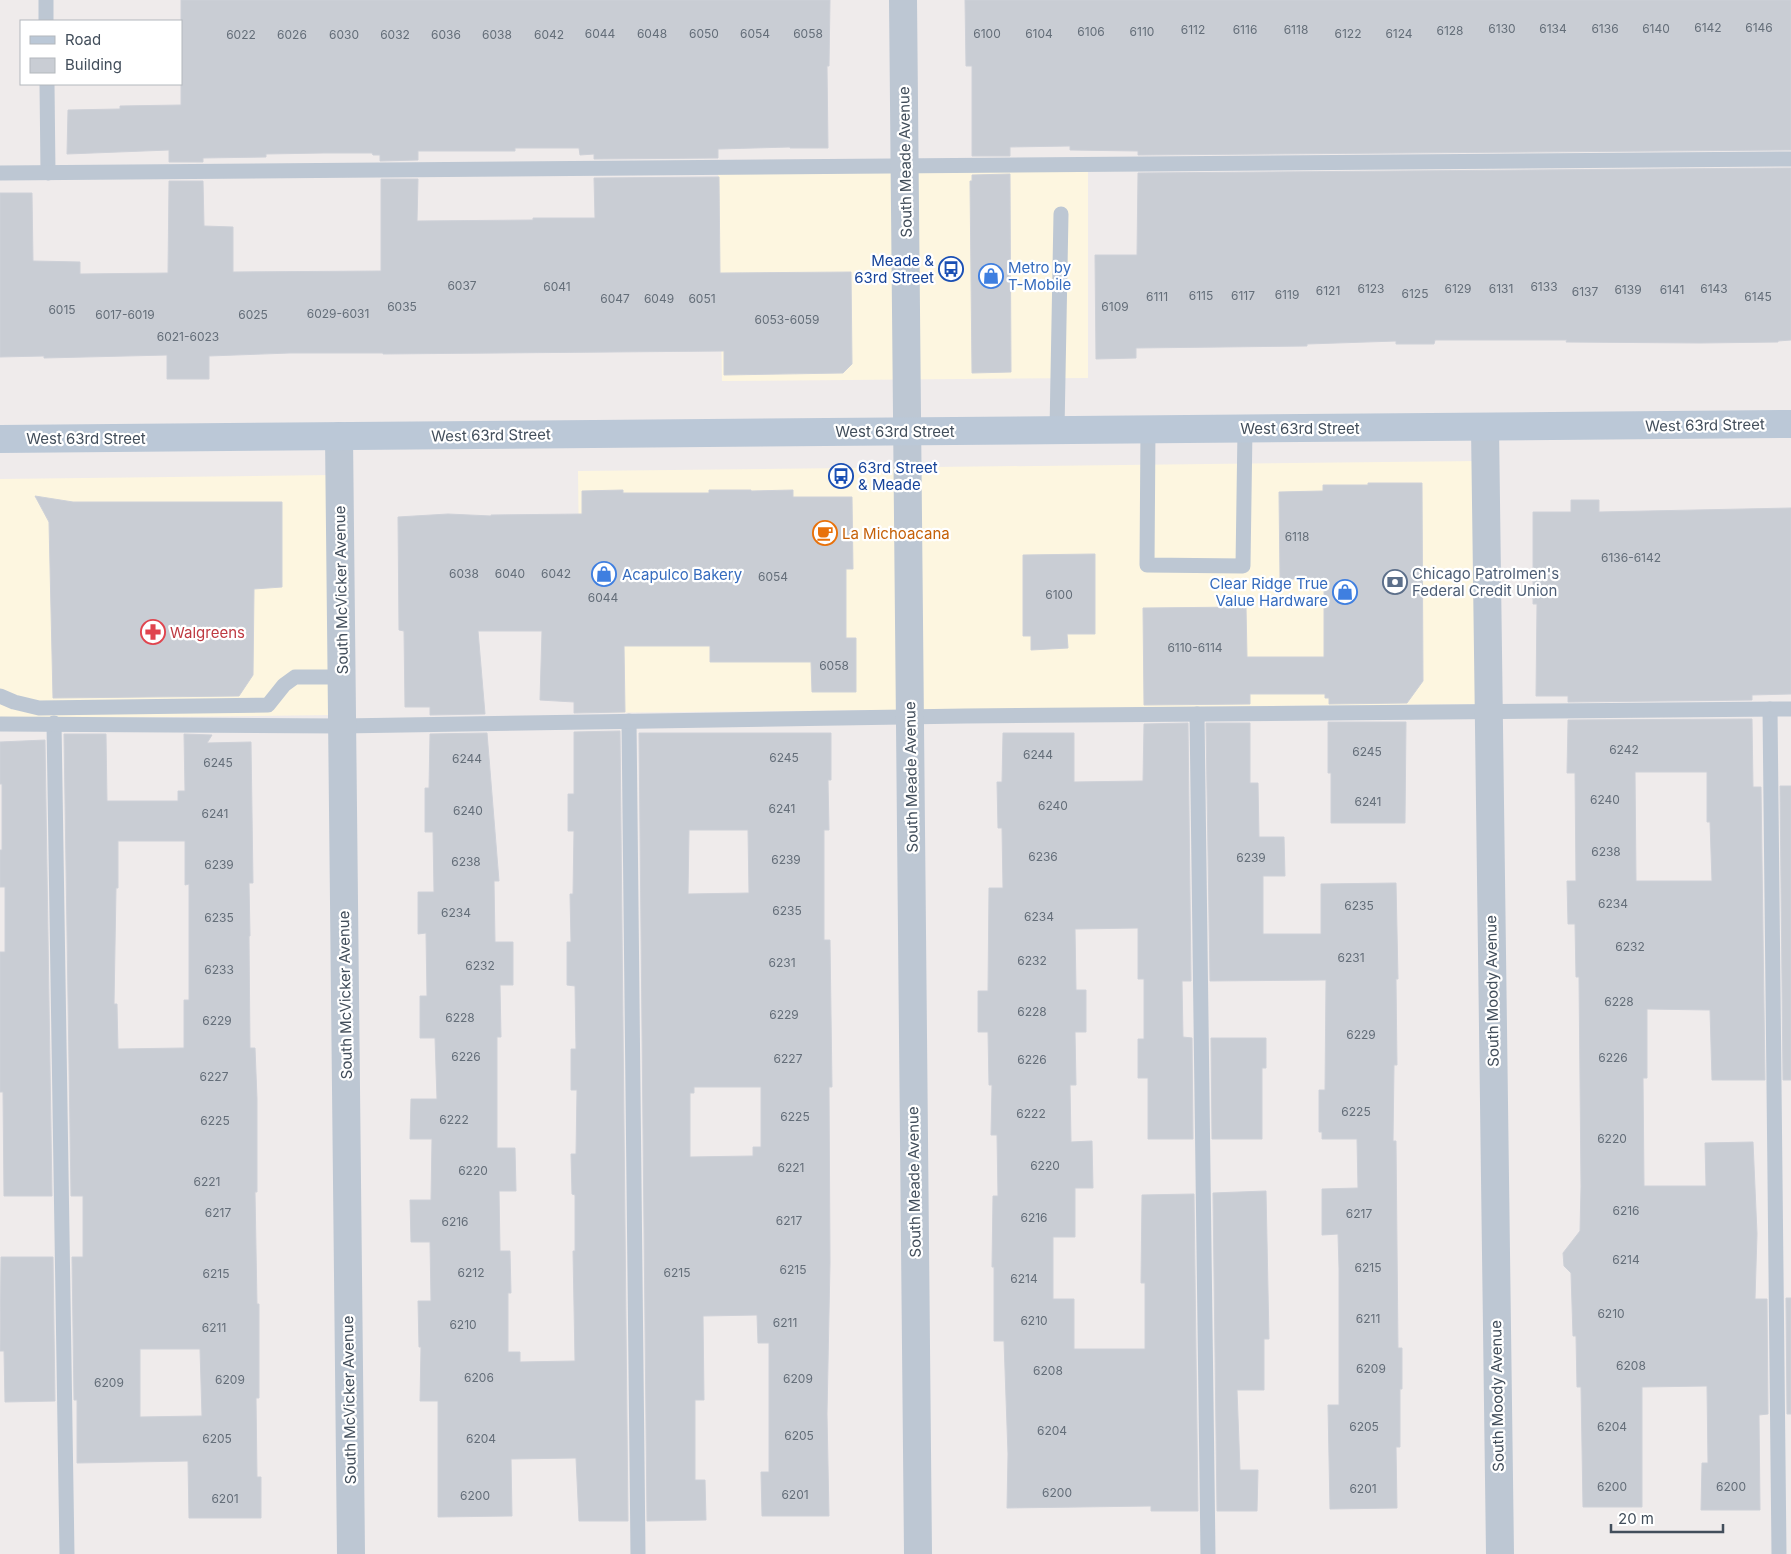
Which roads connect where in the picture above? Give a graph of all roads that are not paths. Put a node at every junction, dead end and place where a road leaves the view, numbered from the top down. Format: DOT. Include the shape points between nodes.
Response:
graph roads {
  1 [pos="46,0"];
  2 [pos="903,0"];
  3 [pos="46,20"];
  4 [pos="47,85"];
  5 [pos="1791,159"];
  6 [pos="905,167"];
  7 [pos="0,173"];
  8 [pos="48,173"];
  9 [pos="1061,214"];
  10 [pos="1791,424"];
  11 [pos="1485,427"];
  12 [pos="1245,428"];
  13 [pos="1148,429"];
  14 [pos="1058,430"];
  15 [pos="908,431"];
  16 [pos="339,436"];
  17 [pos="0,439"];
  18 [pos="342,677"];
  19 [pos="0,696"];
  20 [pos="1770,709"];
  21 [pos="1791,709"];
  22 [pos="1489,711"];
  23 [pos="1197,714"];
  24 [pos="910,717"];
  25 [pos="629,721"];
  26 [pos="54,723"];
  27 [pos="0,724"];
  28 [pos="342,726"];
  29 [pos="67,1554"];
  30 [pos="350,1554"];
  31 [pos="638,1554"];
  32 [pos="918,1554"];
  33 [pos="1208,1554"];
  34 [pos="1500,1554"];
  35 [pos="1779,1554"];
  1 -- 3 [label="lane"];
  2 -- 6 [label="street, South Meade Avenue"];
  4 -- 8 [label="lane"];
  5 -- 6 [label="lane"];
  6 -- 8 [label="lane"];
  6 -- 15 [label="street, South Meade Avenue"];
  7 -- 8 [label="lane"];
  9 -- 14 [label="lane"];
  10 -- 11 [label="main road, West 63rd Street"];
  11 -- 12 [label="main road, West 63rd Street"];
  11 -- 22 [label="street, South Moody Avenue"];
  12 -- 13 [label="main road, West 63rd Street"];
  12 -- 13 [label="lane" via="1243,566 1147,565"];
  13 -- 14 [label="main road, West 63rd Street"];
  14 -- 15 [label="main road, West 63rd Street"];
  15 -- 16 [label="main road, West 63rd Street"];
  15 -- 24 [label="street, South Meade Avenue"];
  16 -- 17 [label="main road, West 63rd Street"];
  16 -- 18 [label="street, South McVicker Avenue"];
  18 -- 19 [label="lane" via="295,677 268,705 39,708"];
  18 -- 28 [label="street, South McVicker Avenue"];
  20 -- 21 [label="lane"];
  20 -- 22 [label="lane"];
  20 -- 35 [label="lane"];
  22 -- 23 [label="lane"];
  22 -- 34 [label="street, South Moody Avenue"];
  23 -- 24 [label="lane"];
  23 -- 33 [label="lane"];
  24 -- 25 [label="lane"];
  24 -- 32 [label="street, South Meade Avenue"];
  25 -- 28 [label="lane"];
  25 -- 31 [label="lane"];
  26 -- 27 [label="lane"];
  26 -- 28 [label="lane"];
  26 -- 29 [label="lane"];
  28 -- 30 [label="street, South McVicker Avenue"];
}
